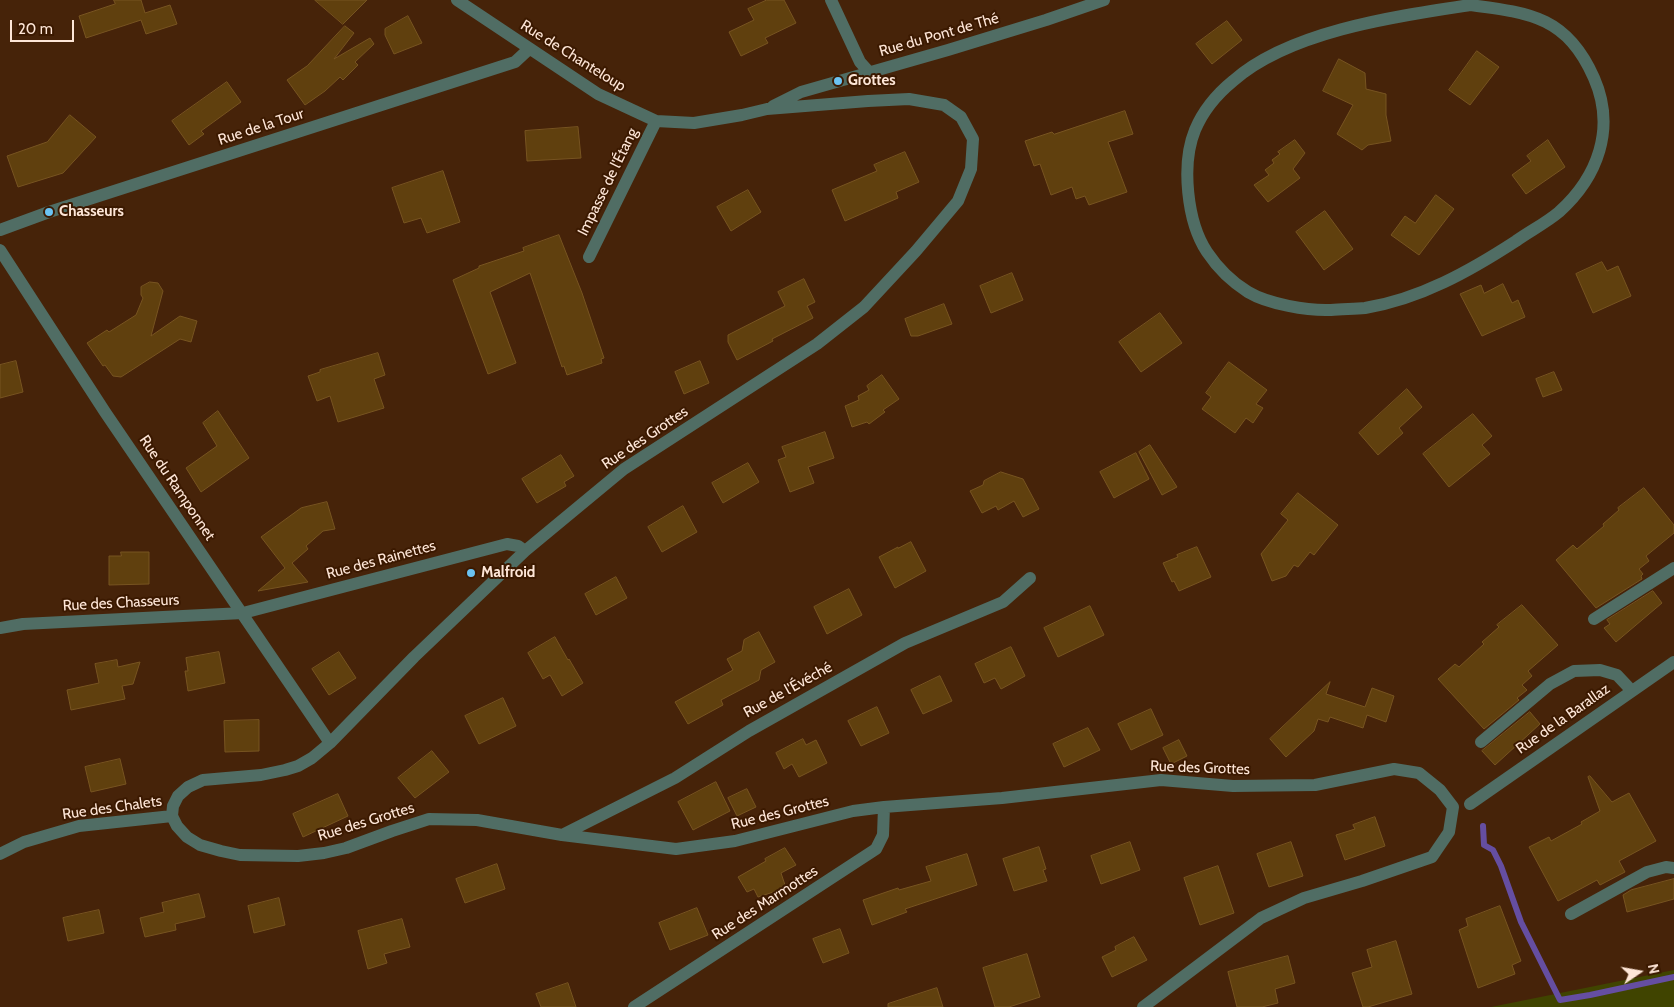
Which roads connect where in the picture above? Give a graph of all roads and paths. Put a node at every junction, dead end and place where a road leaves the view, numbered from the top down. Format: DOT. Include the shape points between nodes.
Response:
graph roads {
  1 [pos="457,0"];
  2 [pos="831,0"];
  3 [pos="1104,0"];
  4 [pos="1470,2"];
  5 [pos="1084,3"];
  6 [pos="529,49"];
  7 [pos="869,72"];
  8 [pos="767,109"];
  9 [pos="656,121"];
  10 [pos="0,230"];
  11 [pos="0,250"];
  12 [pos="589,257"];
  13 [pos="525,551"];
  14 [pos="1674,568"];
  15 [pos="1030,578"];
  16 [pos="243,613"];
  17 [pos="1594,619"];
  18 [pos="0,628"];
  19 [pos="1674,662"];
  20 [pos="1632,691"];
  21 [pos="1481,742"];
  22 [pos="330,743"];
  23 [pos="1470,804"];
  24 [pos="884,807"];
  25 [pos="172,816"];
  26 [pos="562,835"];
  27 [pos="0,854"];
  28 [pos="1674,868"];
  29 [pos="1571,914"];
  30 [pos="634,1007"];
  31 [pos="1143,1007"];
  1 -- 6 [label="street, Rue de Chanteloup"];
  2 -- 7 [label="street, Rue du Pont de Thé" via="860,62"];
  3 -- 5 [label="street, Rue du Pont de Thé"];
  4 -- 4 [label="street" via="1400,15 1322,35 1287,48 1253,65 1212,102 1195,130 1188,157 1188,183 1192,216 1206,250 1223,272 1249,293 1284,305 1325,310 1364,308 1438,286 1485,261 1557,213 1576,194 1592,172 1602,145 1604,114 1586,60 1572,41 1534,16"];
  5 -- 7 [label="street, Rue du Pont de Thé" via="948,50"];
  6 -- 9 [label="street, Rue de Chanteloup" via="598,94"];
  6 -- 10 [label="street, Rue de la Tour" via="515,62"];
  7 -- 8 [label="street, Rue du Pont de Thé" via="801,92"];
  8 -- 9 [label="street, Rue de Chanteloup" via="694,123"];
  8 -- 13 [label="street, Rue des Grottes" via="868,100 944,105 961,117 973,139 971,169 958,201 864,307 817,344 624,469"];
  9 -- 12 [label="street, Impasse de l'Étang"];
  11 -- 16 [label="street, Rue du Ramponnet" via="105,412"];
  13 -- 16 [label="street, Rue des Rainettes" via="507,544"];
  13 -- 22 [label="street, Rue des Grottes"];
  14 -- 17 [label="street"];
  15 -- 26 [label="street, Rue de l'Évéché" via="1003,602 905,644 749,730 675,778"];
  16 -- 18 [label="street, Rue des Chasseurs" via="23,624"];
  16 -- 22 [label="street, Rue du Ramponnet"];
  19 -- 20 [label="street, Rue de la Barallaz"];
  20 -- 21 [label="street" via="1617,675 1600,670 1574,671 1550,684"];
  20 -- 23 [label="street, Rue de la Barallaz"];
  22 -- 25 [label="street, Rue des Grottes" via="312,758 285,770 203,780 178,796"];
  24 -- 26 [label="street, Rue des Grottes" via="735,841 676,849"];
  24 -- 30 [label="street, Rue des Marmottes" via="883,835 876,849"];
  24 -- 31 [label="street, Rue des Grottes" via="1162,780 1233,786 1315,785 1394,769 1419,773 1440,790 1453,807 1449,832 1432,857 1304,898 1260,918"];
  25 -- 26 [label="street, Rue des Grottes" via="187,837 200,845 240,855 324,853 429,819 477,820"];
  25 -- 27 [label="street, Rue des Chalets" via="78,826 24,842"];
  28 -- 29 [label="street" via="1647,872"];
}
